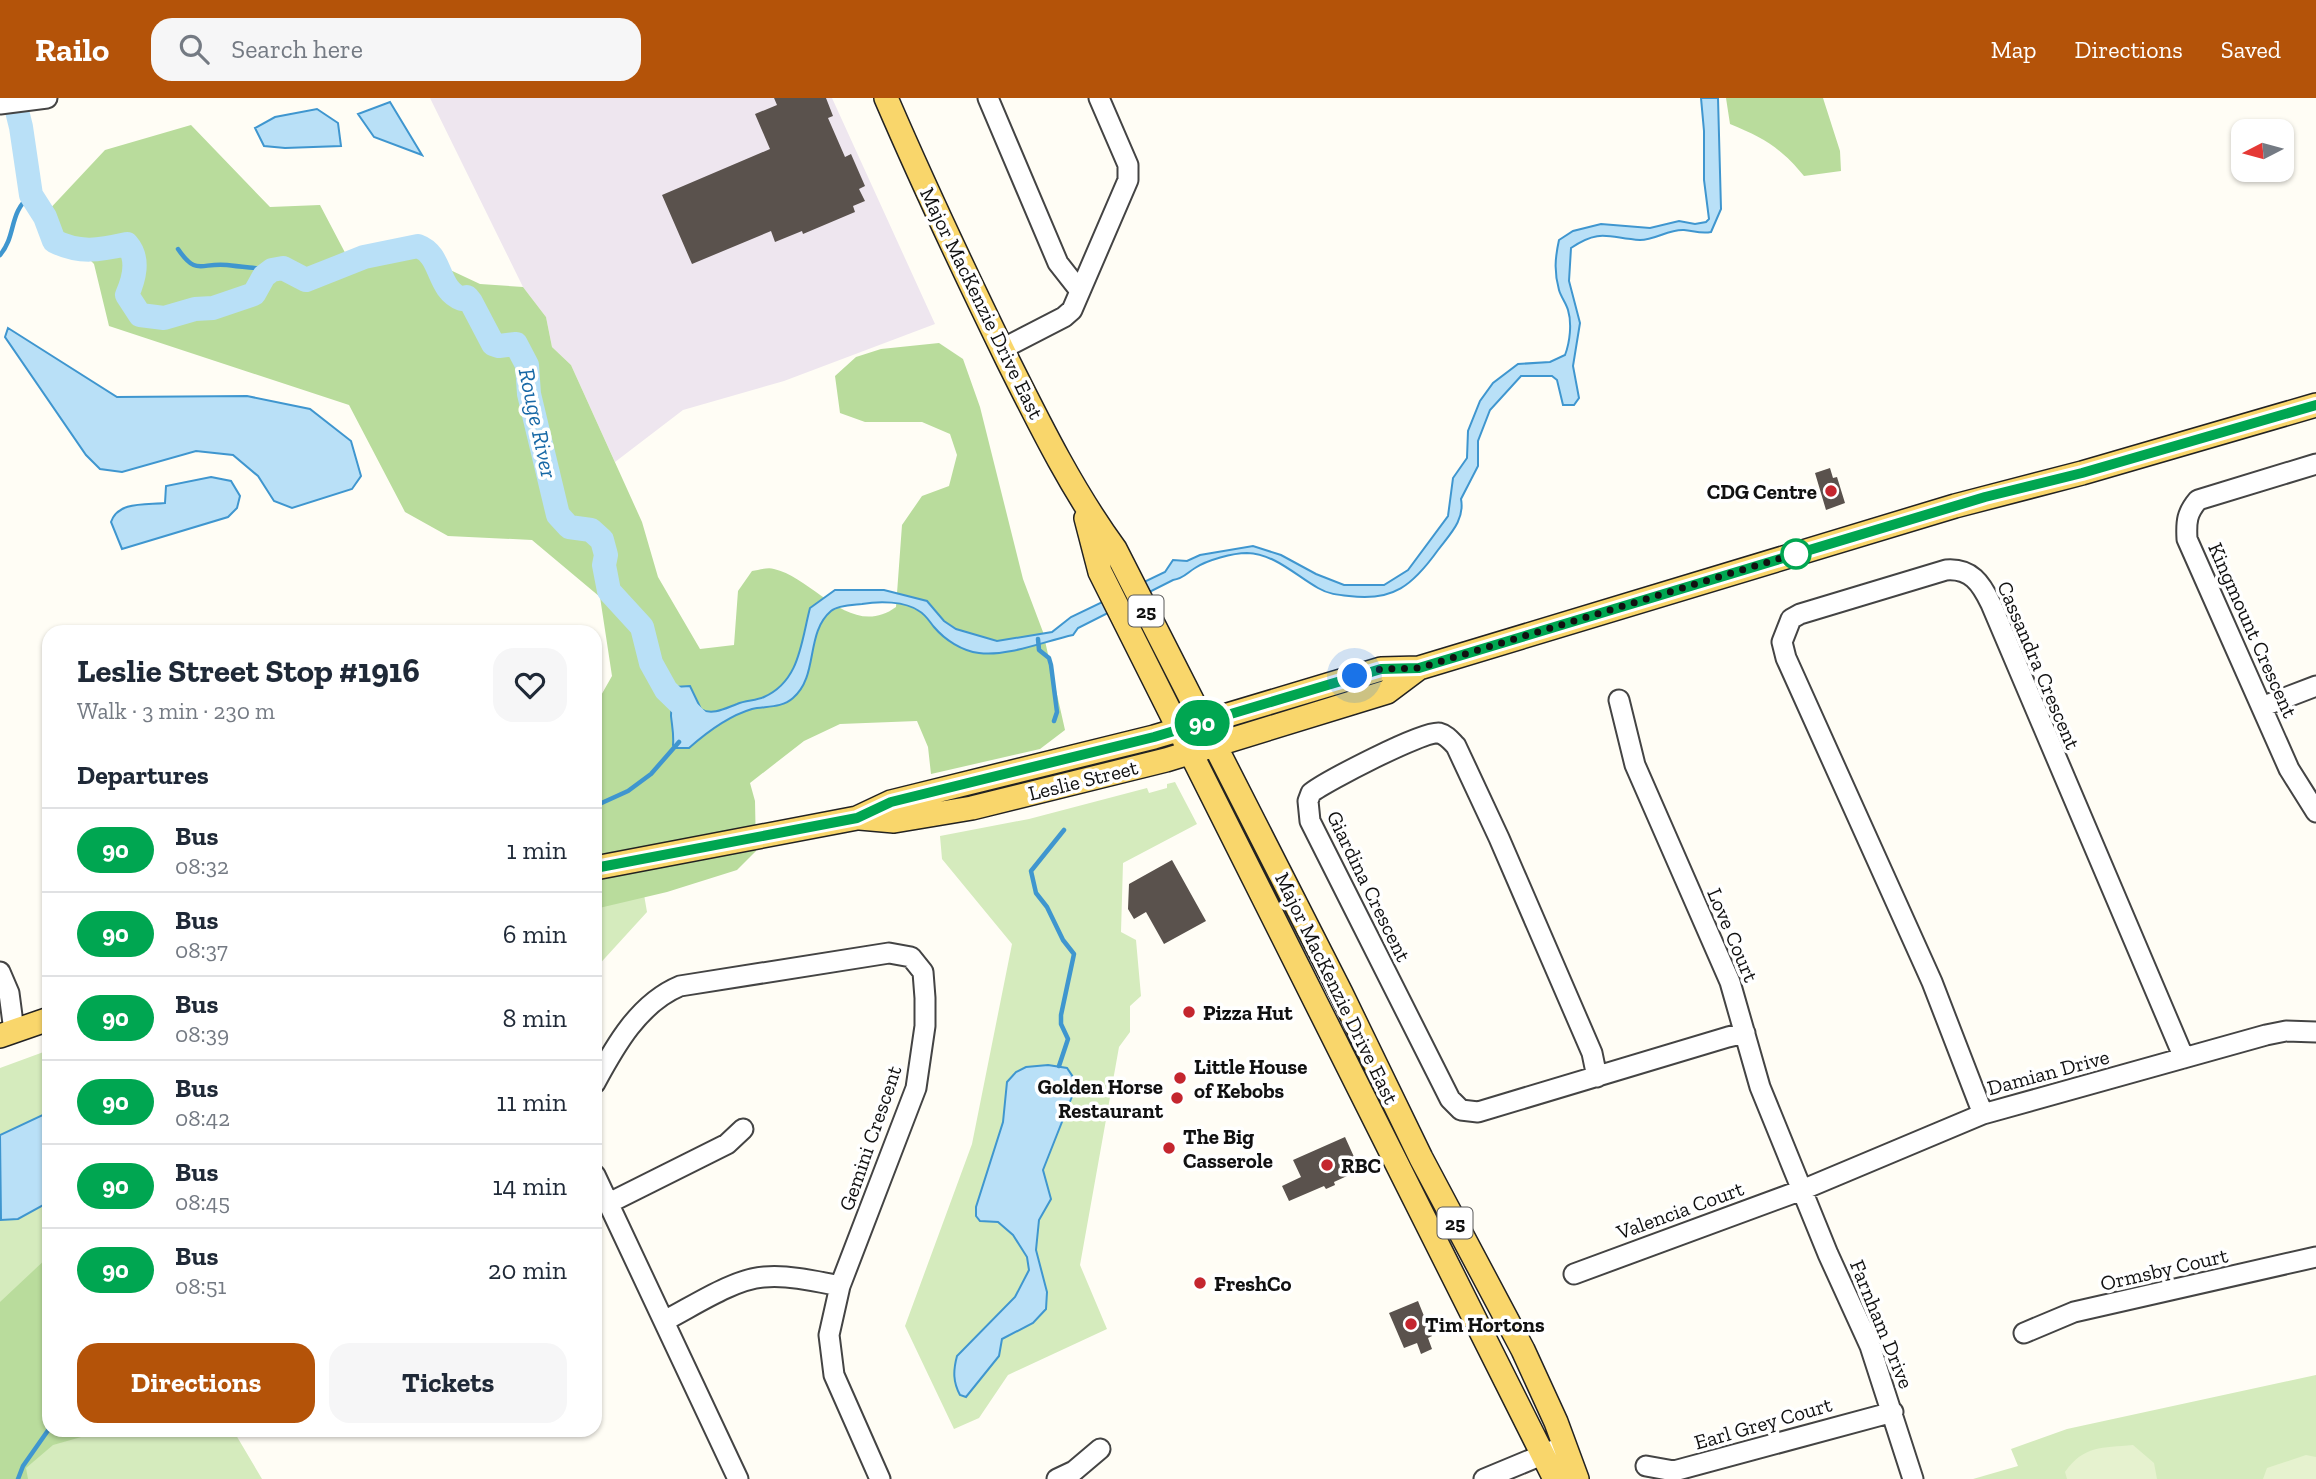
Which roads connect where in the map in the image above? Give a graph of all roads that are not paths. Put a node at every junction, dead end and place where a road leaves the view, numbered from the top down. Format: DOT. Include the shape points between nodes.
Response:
graph roads {
  1 [pos="47,98"];
  2 [pos="886,98"];
  3 [pos="988,98"];
  4 [pos="1099,98"];
  5 [pos="0,104"];
  6 [pos="1080,291"];
  7 [pos="1002,349"];
  8 [pos="2316,405"];
  9 [pos="2316,464"];
  10 [pos="1083,505"];
  11 [pos="1419,668"];
  12 [pos="2316,686"];
  13 [pos="1619,700"];
  14 [pos="2264,706"];
  15 [pos="1204,722"];
  16 [pos="1178,729"];
  17 [pos="1216,745"];
  18 [pos="1191,753"];
  19 [pos="2316,812"];
  20 [pos="857,818"];
  21 [pos="602,867"];
  22 [pos="0,972"];
  23 [pos="42,1020"];
  24 [pos="5,1028"];
  25 [pos="2316,1032"];
  26 [pos="1745,1033"];
  27 [pos="2184,1058"];
  28 [pos="602,1070"];
  29 [pos="1597,1077"];
  30 [pos="1390,1094"];
  31 [pos="1367,1105"];
  32 [pos="1983,1114"];
  33 [pos="743,1129"];
  34 [pos="602,1189"];
  35 [pos="1802,1189"];
  36 [pos="609,1203"];
  37 [pos="2316,1258"];
  38 [pos="1574,1274"];
  39 [pos="841,1286"];
  40 [pos="664,1321"];
  41 [pos="2024,1333"];
  42 [pos="1893,1412"];
  43 [pos="1565,1446"];
  44 [pos="1100,1449"];
  45 [pos="1541,1455"];
  46 [pos="1646,1466"];
  47 [pos="738,1479"];
  48 [pos="880,1479"];
  49 [pos="1057,1479"];
  50 [pos="1484,1479"];
  51 [pos="1555,1479"];
  52 [pos="1577,1479"];
  53 [pos="1913,1479"];
  1 -- 5 [label="street"];
  2 -- 7 [label="main road, Major MacKenzie Drive East / 25"];
  3 -- 6 [label="street" via="1058,263"];
  4 -- 6 [label="street" via="1129,165 1128,180"];
  6 -- 7 [label="street" via="1064,317"];
  7 -- 10 [label="main road, Major MacKenzie Drive East / 25"];
  8 -- 11 [label="main road, Leslie Street" via="1985,497"];
  9 -- 14 [label="street, Kingmount Crescent" via="2198,500 2187,513 2187,539"];
  10 -- 15 [label="main road, Major MacKenzie Drive East / 25" via="1115,549"];
  10 -- 16 [label="main road, Major MacKenzie Drive East / 25" via="1100,572"];
  11 -- 15 [label="main road, Leslie Street" via="1381,669"];
  11 -- 17 [label="main road, Leslie Street" via="1387,692"];
  12 -- 14 [label="street"];
  13 -- 26 [label="street, Love Court" via="1635,765 1730,982"];
  14 -- 19 [label="street, Kingmount Crescent" via="2289,769"];
  15 -- 16 [label="main road, Leslie Street"];
  15 -- 17 [label="main road, Major MacKenzie Drive East / 25"];
  16 -- 18 [label="main road, Major MacKenzie Drive East / 25"];
  16 -- 20 [label="main road, Leslie Street" via="891,802"];
  17 -- 18 [label="main road, Leslie Street"];
  17 -- 30 [label="main road, Major MacKenzie Drive East / 25"];
  18 -- 20 [label="main road, Leslie Street" via="972,808 894,821"];
  18 -- 31 [label="main road, Major MacKenzie Drive East / 25"];
  20 -- 21 [label="main road, Leslie Street"];
  22 -- 24 [label="street" via="9,993"];
  23 -- 24 [label="main road"];
  25 -- 27 [label="street, Damian Drive" via="2286,1031"];
  26 -- 29 [label="street, Giardina Crescent"];
  26 -- 35 [label="street, Love Court" via="1760,1087"];
  27 -- 32 [label="street, Damian Drive"];
  27 -- 32 [label="street, Cassandra Crescent" via="1991,604 1975,578 1960,569 1946,570 1800,614 1791,619 1782,642 1932,982"];
  28 -- 39 [label="street, Gemini Crescent" via="640,1014 662,994 680,986 888,953 911,957 923,972 925,998 916,1088"];
  29 -- 29 [label="street, Giardina Crescent" via="1478,1112 1454,1106 1310,821 1311,793 1418,737 1439,733 1448,737 1499,838 1591,1053"];
  30 -- 31 [label="main road"];
  30 -- 43 [label="main road, Major MacKenzie Drive East / 25" via="1523,1350"];
  31 -- 45 [label="main road, Major MacKenzie Drive East / 25"];
  32 -- 35 [label="street, Damian Drive"];
  33 -- 36 [label="street" via="727,1144"];
  34 -- 36 [label="street"];
  35 -- 38 [label="street, Valencia Court"];
  35 -- 42 [label="street, Farnham Drive" via="1870,1346"];
  36 -- 40 [label="street"];
  37 -- 41 [label="street, Ormsby Court" via="2074,1312"];
  39 -- 40 [label="street" via="787,1276 761,1277 739,1282"];
  39 -- 48 [label="street, Gemini Crescent" via="829,1335 834,1375"];
  40 -- 47 [label="street"];
  42 -- 46 [label="street, Earl Grey Court" via="1674,1471"];
  42 -- 53 [label="street, Farnham Drive"];
  43 -- 45 [label="street"];
  43 -- 52 [label="main road, Major MacKenzie Drive East / 25"];
  44 -- 49 [label="street"];
  45 -- 50 [label="street"];
  45 -- 51 [label="main road, Major MacKenzie Drive East / 25"];
}
